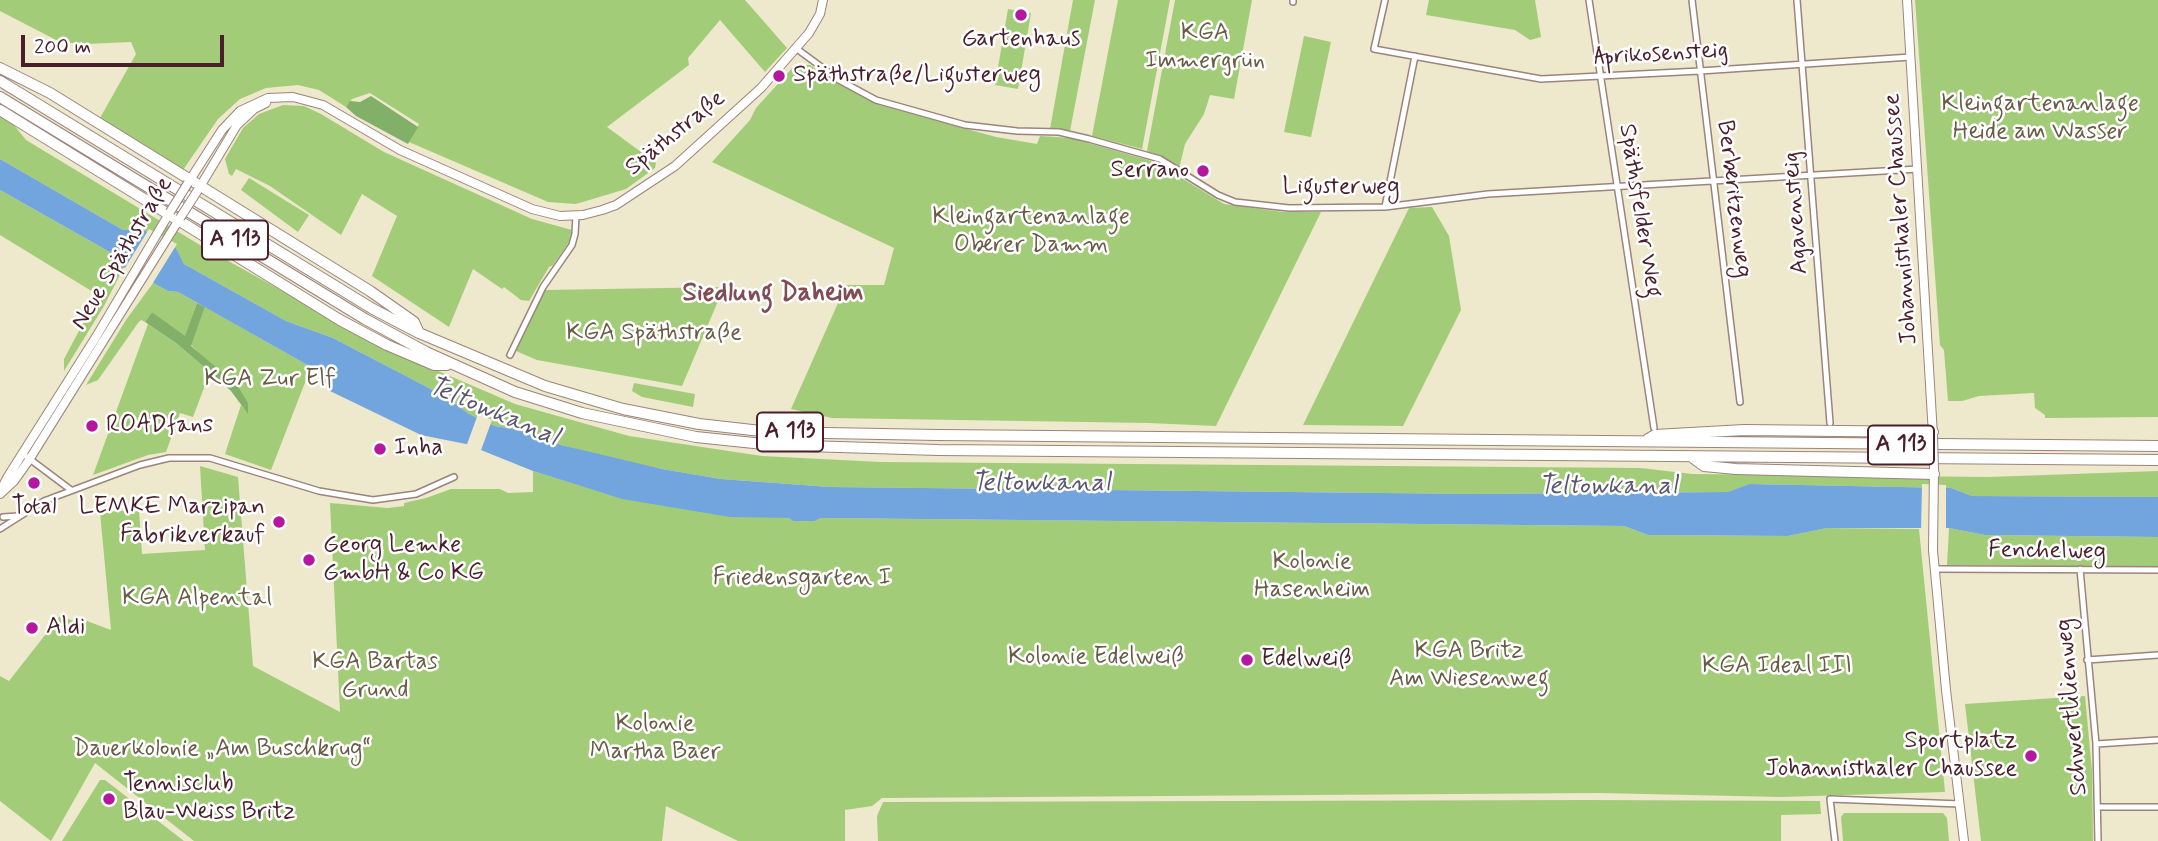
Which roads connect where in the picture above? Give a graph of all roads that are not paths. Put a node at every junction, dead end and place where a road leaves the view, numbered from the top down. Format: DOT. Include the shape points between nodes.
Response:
graph roads {
  1 [pos="823,0"];
  2 [pos="1385,0"];
  3 [pos="1589,0"];
  4 [pos="1692,0"];
  5 [pos="1797,0"];
  6 [pos="1907,0"];
  7 [pos="797,49"];
  8 [pos="1415,56"];
  9 [pos="1911,57"];
  10 [pos="1802,64"];
  11 [pos="0,68"];
  12 [pos="1700,71"];
  13 [pos="1601,75"];
  14 [pos="0,81"];
  15 [pos="0,97"];
  16 [pos="275,98"];
  17 [pos="0,110"];
  18 [pos="1918,169"];
  19 [pos="1811,175"];
  20 [pos="189,181"];
  21 [pos="1713,181"];
  22 [pos="1617,187"];
  23 [pos="199,188"];
  24 [pos="1385,207"];
  25 [pos="576,216"];
  26 [pos="174,217"];
  27 [pos="419,333"];
  28 [pos="510,355"];
  29 [pos="451,365"];
  30 [pos="1741,402"];
  31 [pos="1830,423"];
  32 [pos="1654,428"];
  33 [pos="1933,433"];
  34 [pos="1643,441"];
  35 [pos="2158,446"];
  36 [pos="26,457"];
  37 [pos="1692,458"];
  38 [pos="2158,460"];
  39 [pos="1934,475"];
  40 [pos="454,477"];
  41 [pos="71,490"];
  42 [pos="0,494"];
  43 [pos="3,516"];
  44 [pos="18,516"];
  45 [pos="0,529"];
  46 [pos="1936,569"];
  47 [pos="2080,569"];
  48 [pos="2158,570"];
  49 [pos="2158,655"];
  50 [pos="2087,660"];
  51 [pos="2158,740"];
  52 [pos="2096,744"];
  53 [pos="1961,804"];
  54 [pos="2099,807"];
  55 [pos="2158,807"];
  56 [pos="1835,841"];
  57 [pos="1964,841"];
  58 [pos="2098,841"];
  1 -- 7 [label="main road, Späthstraße" via="814,27"];
  2 -- 8 [label="street, Aprikosensteig" via="1374,50"];
  3 -- 13 [label="street, Späthsfelder Weg"];
  4 -- 12 [label="street, Berberitzenweg"];
  5 -- 10 [label="street, Agavensteig"];
  6 -- 9 [label="main road, Johannisthaler Chaussee"];
  7 -- 24 [label="street, Ligusterweg" via="876,100 965,125 1069,134 1143,154 1160,159 1228,200 1289,208"];
  7 -- 25 [label="main road, Späthstraße" via="675,166 616,205"];
  8 -- 13 [label="street, Aprikosensteig" via="1541,79"];
  8 -- 24 [label="street"];
  9 -- 10 [label="street, Aprikosensteig"];
  9 -- 18 [label="main road, Johannisthaler Chaussee"];
  10 -- 12 [label="street, Aprikosensteig"];
  10 -- 19 [label="street, Agavensteig"];
  11 -- 20 [label="highway" via="50,93"];
  12 -- 13 [label="street, Aprikosensteig"];
  12 -- 21 [label="street, Berberitzenweg"];
  13 -- 22 [label="street, Späthsfelder Weg"];
  14 -- 27 [label="highway, A 113"];
  15 -- 29 [label="highway, A 113" via="365,319"];
  16 -- 20 [label="main road, Neue Späthstraße" via="255,102 231,119"];
  16 -- 23 [label="main road, Neue Späthstraße" via="237,125"];
  16 -- 25 [label="main road, Neue Späthstraße" via="314,101 400,150 521,205 553,215"];
  17 -- 26 [label="highway"];
  18 -- 19 [label="street, Ligusterweg"];
  18 -- 33 [label="main road, Johannisthaler Chaussee"];
  19 -- 21 [label="street, Ligusterweg"];
  19 -- 31 [label="street, Agavensteig"];
  20 -- 23 [label="highway"];
  20 -- 26 [label="main road, Neue Späthstraße, bridge"];
  21 -- 22 [label="street, Ligusterweg"];
  21 -- 30 [label="street, Berberitzenweg"];
  22 -- 24 [label="street, Ligusterweg" via="1488,194"];
  22 -- 32 [label="street, Späthsfelder Weg"];
  23 -- 26 [label="main road, Neue Späthstraße, bridge"];
  23 -- 27 [label="highway" via="384,300 414,322"];
  25 -- 28 [label="street" via="572,244 537,298"];
  26 -- 29 [label="highway" via="340,320 434,365"];
  26 -- 36 [label="main road, Neue Späthstraße" via="170,234"];
  26 -- 36 [label="main road, Neue Späthstraße" via="160,228"];
  27 -- 34 [label="highway, A 113" via="545,386 610,405 699,424 770,432"];
  29 -- 37 [label="highway, A 113" via="515,392 621,423 773,445"];
  33 -- 34 [label="highway" via="1744,430 1655,435"];
  33 -- 39 [label="main road, Johannisthaler Chaussee, bridge"];
  34 -- 35 [label="highway, A 113"];
  36 -- 41 [label="street"];
  36 -- 42 [label="main road" via="14,481"];
  37 -- 38 [label="highway, A 113"];
  37 -- 39 [label="highway" via="1704,466 1736,469"];
  39 -- 46 [label="main road"];
  40 -- 41 [label="street" via="416,494 373,500 319,491 210,458 169,458"];
  41 -- 44 [label="street"];
  43 -- 44 [label="street"];
  44 -- 45 [label="street"];
  46 -- 47 [label="street, Fenchelweg"];
  46 -- 53 [label="main road"];
  47 -- 48 [label="street, Fenchelweg"];
  47 -- 50 [label="street, Schwertlilienweg"];
  49 -- 50 [label="street"];
  50 -- 52 [label="street, Schwertlilienweg"];
  51 -- 52 [label="street"];
  52 -- 54 [label="street, Schwertlilienweg"];
  53 -- 56 [label="street" via="1830,799"];
  53 -- 57 [label="main road"];
  54 -- 55 [label="street"];
  54 -- 58 [label="street, Schwertlilienweg"];
}
